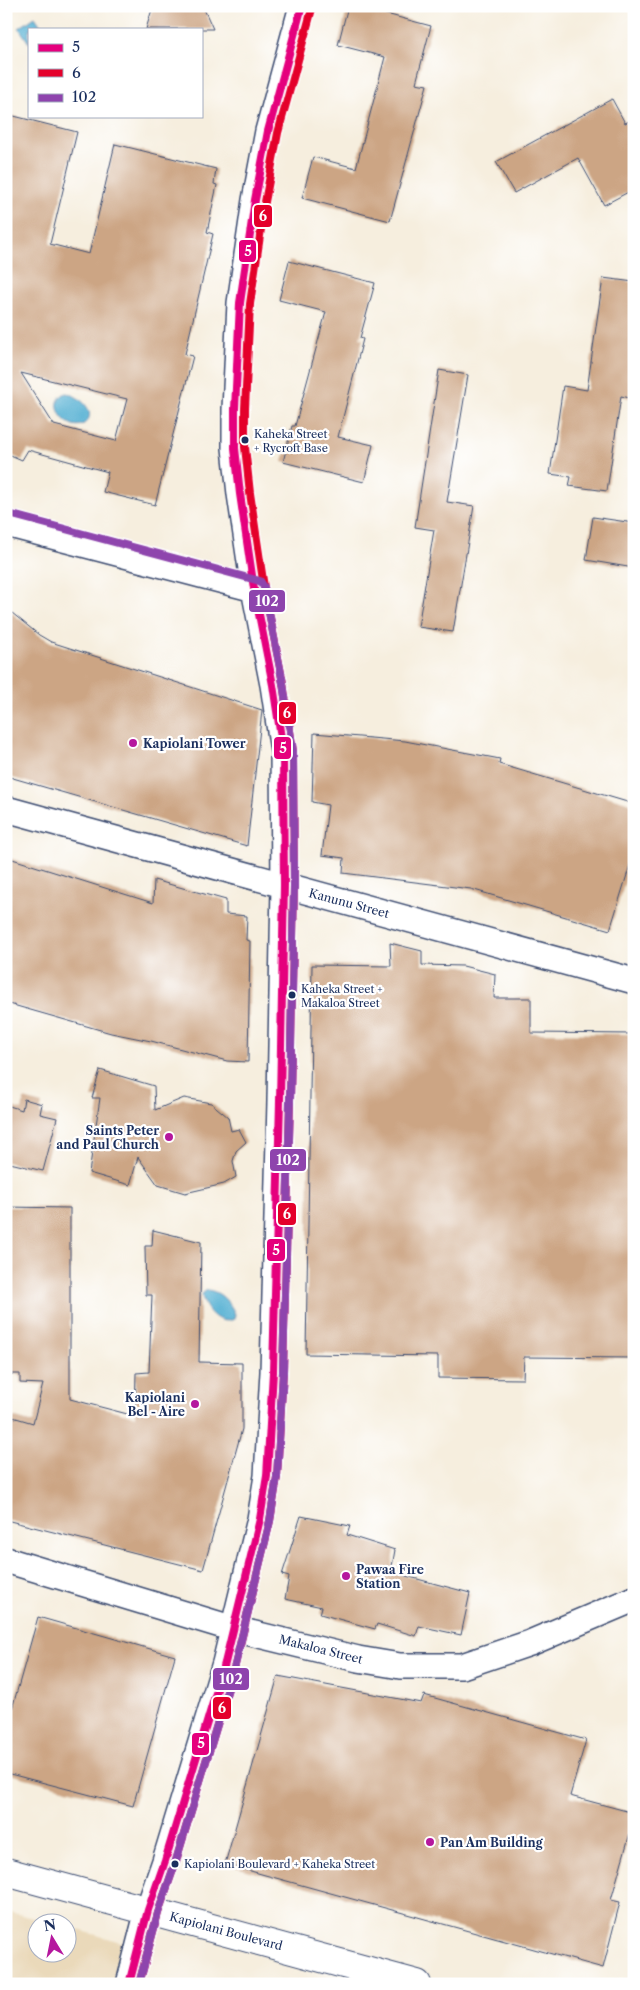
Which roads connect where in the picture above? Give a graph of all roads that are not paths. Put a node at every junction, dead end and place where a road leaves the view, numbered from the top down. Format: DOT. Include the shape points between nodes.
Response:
graph roads {
  1 [pos="302,6"];
  2 [pos="6,524"];
  3 [pos="254,589"];
  4 [pos="6,809"];
  5 [pos="284,885"];
  6 [pos="634,981"];
  7 [pos="6,1560"];
  8 [pos="634,1599"];
  9 [pos="234,1629"];
  10 [pos="6,1872"];
  11 [pos="148,1910"];
  12 [pos="129,1984"];
  13 [pos="417,1984"];
  1 -- 3 [label="street" via="268,131 240,302 235,448"];
  2 -- 3 [label="street"];
  3 -- 5 [label="street" via="283,751"];
  4 -- 5 [label="street, Kanunu Street"];
  5 -- 6 [label="street, Kanunu Street"];
  5 -- 9 [label="street" via="273,1372 268,1454 260,1519"];
  7 -- 9 [label="street, Makaloa Street"];
  8 -- 9 [label="street, Makaloa Street" via="530,1643 462,1666 392,1664 358,1659"];
  9 -- 11 [label="street"];
  10 -- 11 [label="main road, Kapiolani Boulevard"];
  11 -- 12 [label="street"];
  11 -- 13 [label="main road, Kapiolani Boulevard"];
}
